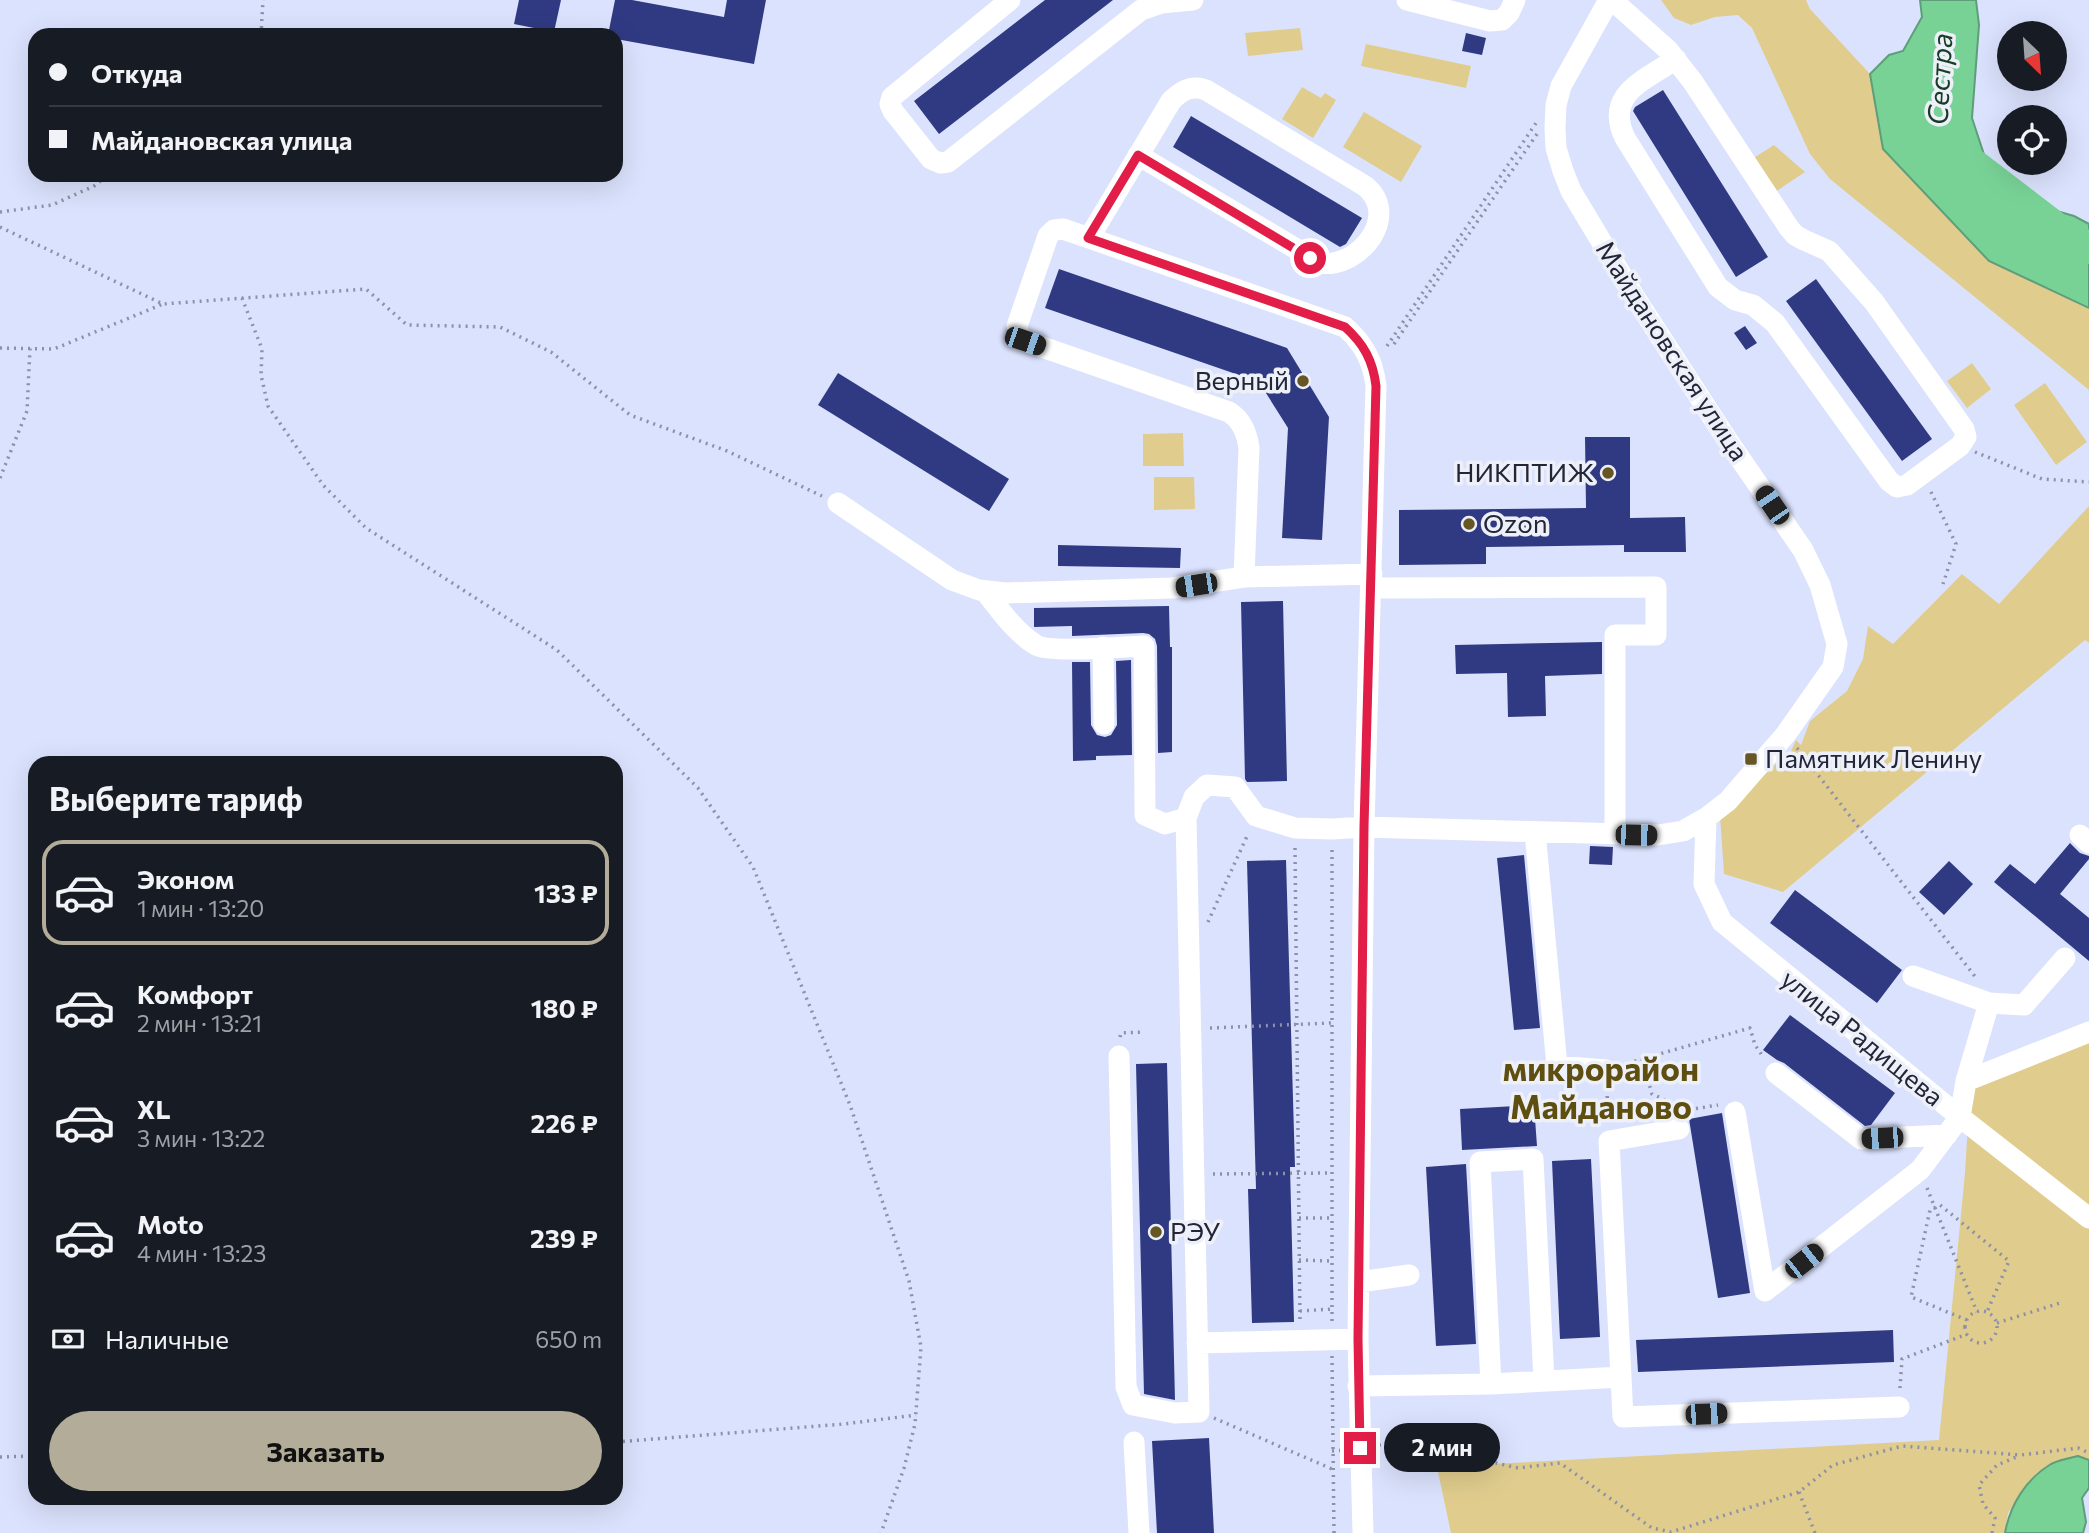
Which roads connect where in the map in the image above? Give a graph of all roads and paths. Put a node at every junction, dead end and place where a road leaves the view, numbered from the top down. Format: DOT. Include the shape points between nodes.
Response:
graph roads {
  1 [pos="263,0"];
  2 [pos="1010,0"];
  3 [pos="1193,0"];
  4 [pos="1407,0"];
  5 [pos="1515,0"];
  6 [pos="1610,0"];
  7 [pos="261,28"];
  8 [pos="1675,59"];
  9 [pos="1557,101"];
  10 [pos="1138,155"];
  11 [pos="99,182"];
  12 [pos="0,212"];
  13 [pos="0,227"];
  14 [pos="1088,238"];
  15 [pos="242,298"];
  16 [pos="163,304"];
  17 [pos="1394,344"];
  18 [pos="1387,346"];
  19 [pos="0,348"];
  20 [pos="30,348"];
  21 [pos="1961,446"];
  22 [pos="1922,474"];
  23 [pos="0,478"];
  24 [pos="2089,482"];
  25 [pos="838,503"];
  26 [pos="1244,578"];
  27 [pos="1371,581"];
  28 [pos="1943,584"];
  29 [pos="985,591"];
  30 [pos="1103,647"];
  31 [pos="1104,724"];
  32 [pos="1786,734"];
  33 [pos="1256,816"];
  34 [pos="1186,818"];
  35 [pos="1706,818"];
  36 [pos="1364,827"];
  37 [pos="1295,828"];
  38 [pos="1332,829"];
  39 [pos="1535,832"];
  40 [pos="1615,834"];
  41 [pos="1206,928"];
  42 [pos="2065,958"];
  43 [pos="1913,976"];
  44 [pos="1989,1003"];
  45 [pos="1331,1023"];
  46 [pos="1296,1024"];
  47 [pos="1190,1028"];
  48 [pos="1143,1031"];
  49 [pos="1121,1032"];
  50 [pos="2089,1032"];
  51 [pos="1119,1056"];
  52 [pos="1642,1059"];
  53 [pos="1606,1070"];
  54 [pos="1776,1073"];
  55 [pos="1966,1082"];
  56 [pos="1735,1112"];
  57 [pos="1960,1118"];
  58 [pos="1679,1129"];
  59 [pos="1947,1135"];
  60 [pos="1609,1141"];
  61 [pos="1920,1170"];
  62 [pos="1298,1173"];
  63 [pos="1332,1173"];
  64 [pos="1194,1175"];
  65 [pos="1935,1207"];
  66 [pos="1298,1218"];
  67 [pos="1332,1218"];
  68 [pos="2089,1218"];
  69 [pos="1299,1260"];
  70 [pos="1332,1261"];
  71 [pos="1409,1275"];
  72 [pos="1359,1282"];
  73 [pos="2060,1303"];
  74 [pos="1332,1309"];
  75 [pos="1300,1311"];
  76 [pos="1977,1312"];
  77 [pos="1987,1312"];
  78 [pos="1967,1320"];
  79 [pos="1997,1323"];
  80 [pos="1967,1334"];
  81 [pos="1332,1339"];
  82 [pos="1358,1339"];
  83 [pos="1300,1340"];
  84 [pos="1198,1343"];
  85 [pos="1621,1377"];
  86 [pos="1544,1381"];
  87 [pos="1491,1384"];
  88 [pos="1358,1386"];
  89 [pos="1899,1407"];
  90 [pos="1199,1412"];
  91 [pos="916,1415"];
  92 [pos="623,1441"];
  93 [pos="1134,1442"];
  94 [pos="1360,1448"];
  95 [pos="1332,1451"];
  96 [pos="2089,1452"];
  97 [pos="2021,1455"];
  98 [pos="28,1456"];
  99 [pos="0,1457"];
  100 [pos="1332,1469"];
  101 [pos="1799,1492"];
  102 [pos="881,1533"];
  103 [pos="1139,1533"];
  104 [pos="1334,1533"];
  105 [pos="1363,1533"];
  106 [pos="1815,1533"];
  107 [pos="1992,1533"];
  1 -- 7 [label="path"];
  2 -- 3 [label="street" via="892,97 893,111 931,159 948,162 1141,10"];
  4 -- 5 [label="street" via="1490,21 1502,20"];
  6 -- 8 [label="street"];
  6 -- 9 [label="street, Майдановская улица"];
  8 -- 21 [label="street" via="1789,228 1829,251 1874,302 1964,429"];
  8 -- 22 [label="street" via="1627,92 1618,108 1618,124 1625,138 1718,287 1735,300 1753,305 1774,323 1889,481 1907,485"];
  9 -- 17 [label="path"];
  9 -- 18 [label="path" via="1532,127"];
  9 -- 32 [label="street, Майдановская улица" via="1556,148 1571,191 1641,307 1803,550 1821,585 1837,643 1833,667"];
  10 -- 10 [label="street" via="1320,263 1349,259 1365,247 1375,230 1378,210 1372,191 1197,87 1171,101"];
  10 -- 14 [label="street"];
  11 -- 12 [label="path" via="52,205"];
  13 -- 16 [label="path"];
  14 -- 26 [label="street" via="1063,229 1048,236 1017,326 1019,335 1025,341 1236,416 1249,448"];
  14 -- 27 [label="street" via="1345,327 1359,340 1374,370 1376,386"];
  15 -- 16 [label="path"];
  15 -- 25 [label="path" via="366,289 407,325 500,327 551,352 630,415 727,451"];
  15 -- 91 [label="path" via="262,349 261,375 268,406 323,485 366,528 557,650 698,788 753,867 850,1105 909,1281 922,1347"];
  16 -- 20 [label="path" via="54,349"];
  19 -- 20 [label="path"];
  20 -- 23 [label="path" via="27,411"];
  21 -- 22 [label="street"];
  21 -- 24 [label="path" via="2042,479"];
  22 -- 28 [label="path" via="1956,544"];
  25 -- 29 [label="street" via="952,580"];
  26 -- 27 [label="street"];
  26 -- 29 [label="street" via="1172,588"];
  27 -- 36 [label="street"];
  27 -- 40 [label="street" via="1656,587 1656,635 1615,635"];
  29 -- 30 [label="street" via="1007,620 1038,647"];
  30 -- 31 [label="street"];
  30 -- 34 [label="street" via="1144,646 1144,815 1165,824"];
  32 -- 35 [label="street, Майдановская улица" via="1728,801"];
  32 -- 44 [label="path" via="1980,982"];
  33 -- 34 [label="street" via="1235,787 1206,785 1194,797"];
  33 -- 37 [label="street, Майдановская улица"];
  33 -- 41 [label="path"];
  34 -- 47 [label="street"];
  35 -- 40 [label="street, Майдановская улица" via="1683,831"];
  35 -- 57 [label="street, улица Радищева" via="1704,884 1722,922"];
  36 -- 38 [label="street, Майдановская улица"];
  36 -- 39 [label="street, Майдановская улица"];
  36 -- 72 [label="street"];
  37 -- 38 [label="street, Майдановская улица"];
  37 -- 46 [label="path"];
  38 -- 45 [label="path"];
  39 -- 40 [label="street, Майдановская улица"];
  39 -- 53 [label="street" via="1557,1066"];
  42 -- 44 [label="street" via="2024,1005"];
  43 -- 44 [label="street"];
  44 -- 55 [label="street"];
  45 -- 46 [label="path"];
  45 -- 63 [label="path"];
  46 -- 47 [label="path"];
  46 -- 62 [label="path"];
  47 -- 64 [label="street"];
  48 -- 49 [label="path"];
  50 -- 55 [label="street"];
  51 -- 90 [label="street" via="1126,1387 1133,1405 1175,1413"];
  52 -- 53 [label="path"];
  52 -- 54 [label="path" via="1750,1028 1755,1045"];
  52 -- 56 [label="path" via="1652,1094 1687,1110 1723,1105"];
  53 -- 60 [label="path"];
  54 -- 59 [label="street" via="1861,1139"];
  55 -- 57 [label="street"];
  56 -- 61 [label="street" via="1765,1291"];
  57 -- 59 [label="street"];
  57 -- 68 [label="street, улица Радищева"];
  58 -- 60 [label="street"];
  59 -- 61 [label="street"];
  60 -- 85 [label="street"];
  61 -- 65 [label="path"];
  62 -- 63 [label="path"];
  62 -- 64 [label="path"];
  62 -- 66 [label="path"];
  63 -- 67 [label="path"];
  64 -- 84 [label="street"];
  65 -- 76 [label="path"];
  65 -- 77 [label="path" via="1940,1205 2009,1261"];
  65 -- 78 [label="path" via="1930,1210 1911,1297"];
  66 -- 67 [label="path"];
  66 -- 69 [label="path"];
  67 -- 70 [label="path"];
  69 -- 70 [label="path"];
  69 -- 75 [label="path"];
  70 -- 74 [label="path"];
  71 -- 72 [label="street"];
  72 -- 82 [label="street"];
  73 -- 79 [label="path"];
  74 -- 75 [label="path"];
  74 -- 81 [label="path"];
  75 -- 83 [label="path"];
  76 -- 77 [label="path"];
  76 -- 78 [label="path"];
  77 -- 79 [label="path"];
  78 -- 80 [label="path"];
  79 -- 80 [label="path" via="1996,1333 1985,1343"];
  80 -- 89 [label="path" via="1902,1359"];
  81 -- 82 [label="street"];
  81 -- 83 [label="street"];
  81 -- 95 [label="path"];
  82 -- 88 [label="street"];
  83 -- 84 [label="street"];
  84 -- 90 [label="street"];
  85 -- 86 [label="street"];
  85 -- 89 [label="street" via="1623,1417"];
  86 -- 87 [label="street"];
  86 -- 87 [label="street" via="1533,1159 1480,1162"];
  87 -- 88 [label="street"];
  88 -- 94 [label="street"];
  90 -- 100 [label="path"];
  91 -- 92 [label="path"];
  91 -- 102 [label="path" via="904,1468"];
  93 -- 103 [label="street"];
  94 -- 95 [label="path"];
  94 -- 101 [label="path" via="1404,1442 1518,1468 1560,1463 1652,1528 1671,1532"];
  94 -- 105 [label="street"];
  95 -- 100 [label="path"];
  96 -- 97 [label="path" via="2078,1448"];
  97 -- 101 [label="path" via="1902,1446 1833,1465"];
  97 -- 107 [label="path" via="1997,1465 1979,1485 1983,1504 1995,1518"];
  98 -- 99 [label="path"];
  100 -- 104 [label="path"];
  101 -- 106 [label="path"];
}
